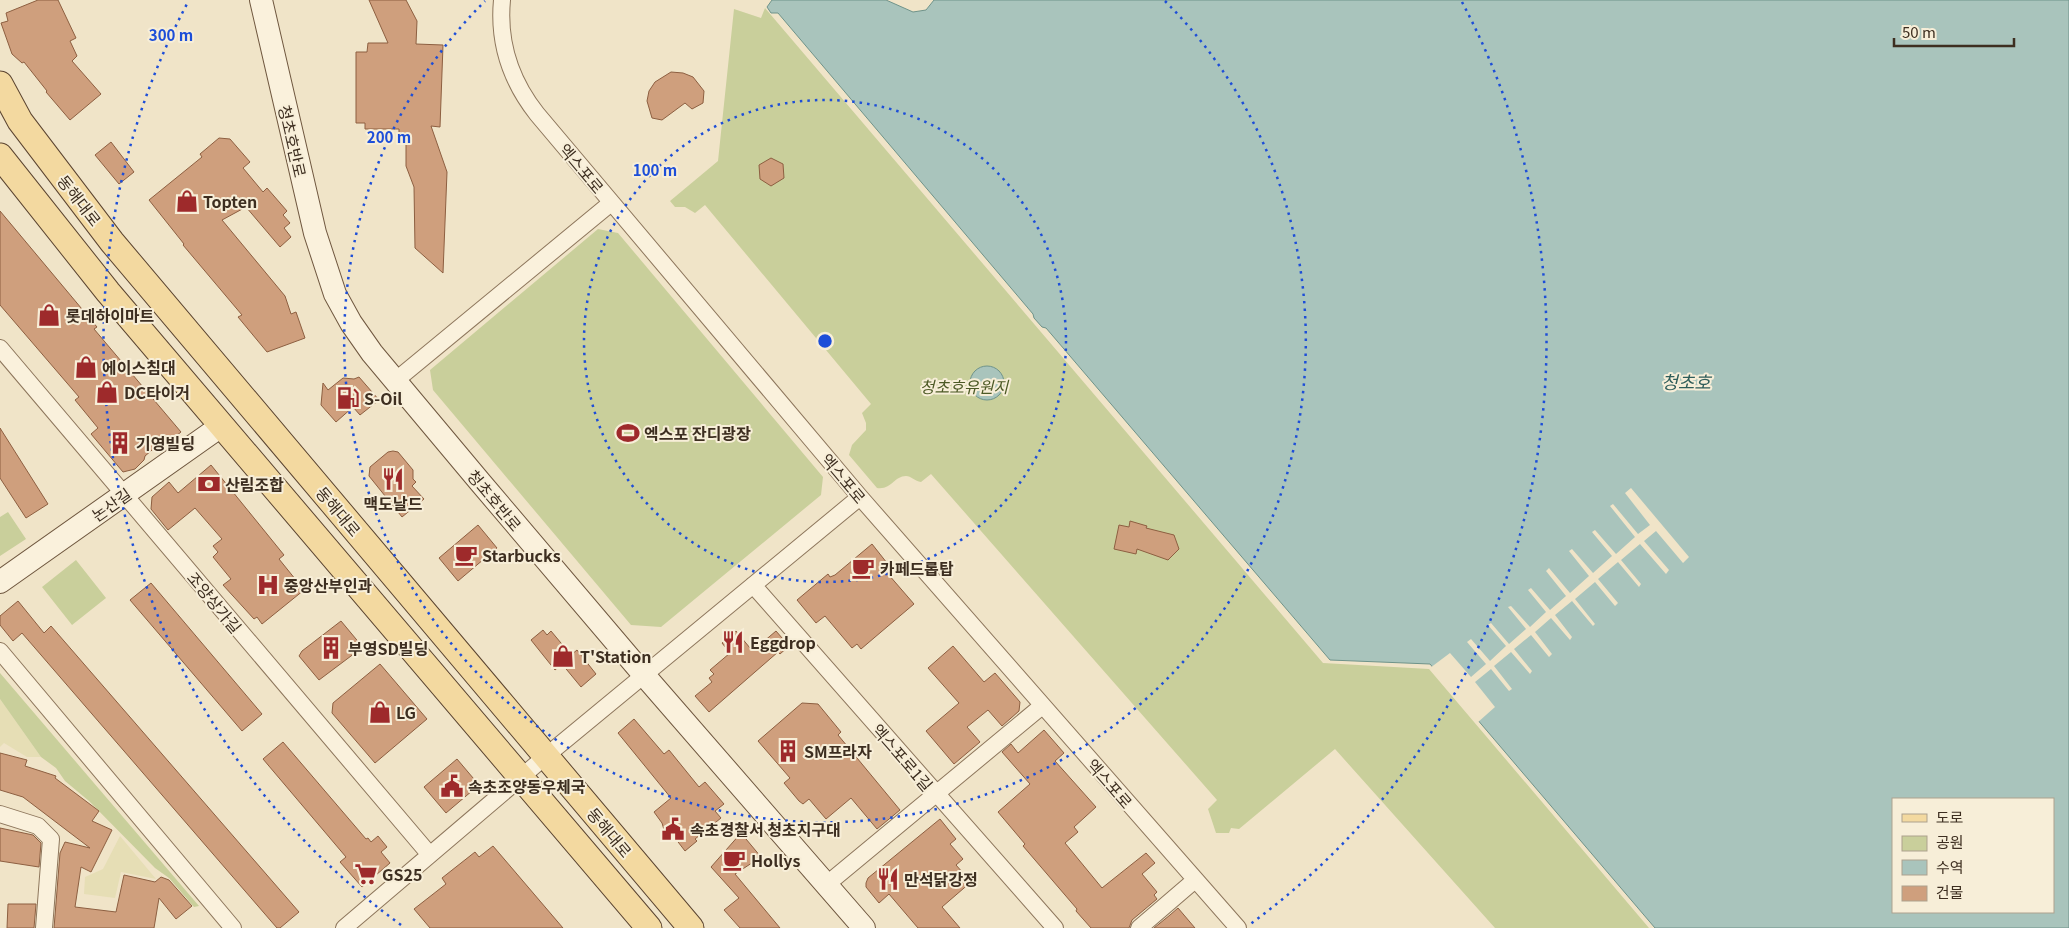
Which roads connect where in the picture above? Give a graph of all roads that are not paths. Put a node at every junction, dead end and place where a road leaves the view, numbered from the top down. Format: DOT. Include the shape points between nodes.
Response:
graph roads {
  1 [pos="261,0"];
  2 [pos="502,0"];
  3 [pos="0,84"];
  4 [pos="0,156"];
  5 [pos="611,203"];
  6 [pos="0,348"];
  7 [pos="396,381"];
  8 [pos="221,426"];
  9 [pos="124,495"];
  10 [pos="860,497"];
  11 [pos="0,582"];
  12 [pos="753,584"];
  13 [pos="0,651"];
  14 [pos="644,675"];
  15 [pos="1042,706"];
  16 [pos="546,756"];
  17 [pos="522,777"];
  18 [pos="936,794"];
  19 [pos="0,814"];
  20 [pos="430,855"];
  21 [pos="1195,880"];
  22 [pos="826,885"];
  23 [pos="44,928"];
  24 [pos="233,928"];
  25 [pos="344,928"];
  26 [pos="649,928"];
  27 [pos="692,928"];
  28 [pos="864,928"];
  29 [pos="1055,928"];
  30 [pos="1139,928"];
  31 [pos="1238,928"];
  1 -- 7 [label="street, 청초호반로" via="323,262 351,323"];
  2 -- 5 [label="street, 엑스포로" via="500,13 504,48 521,91"];
  3 -- 16 [label="main road, 동해대로" via="20,121 112,242"];
  4 -- 8 [label="main road, 동해대로" via="108,292"];
  5 -- 7 [label="street"];
  5 -- 10 [label="street, 엑스포로"];
  6 -- 9 [label="street, 조양상가길"];
  7 -- 14 [label="street, 청초호반로"];
  8 -- 9 [label="street, 논산길"];
  8 -- 17 [label="main road, 동해대로"];
  9 -- 11 [label="street, 논산길"];
  9 -- 20 [label="street, 조양상가길"];
  10 -- 12 [label="street"];
  10 -- 15 [label="street, 엑스포로"];
  12 -- 14 [label="street"];
  12 -- 18 [label="street, 엑스포로1길"];
  13 -- 24 [label="street"];
  14 -- 16 [label="street"];
  14 -- 22 [label="street, 청초호반로"];
  15 -- 18 [label="street"];
  15 -- 21 [label="street, 엑스포로"];
  16 -- 17 [label="street"];
  16 -- 27 [label="main road, 동해대로"];
  17 -- 20 [label="street"];
  17 -- 26 [label="main road, 동해대로"];
  18 -- 22 [label="street"];
  18 -- 29 [label="street, 엑스포로1길"];
  19 -- 23 [label="street" via="38,826 50,839"];
  20 -- 25 [label="street"];
  21 -- 30 [label="street"];
  21 -- 31 [label="street, 엑스포로"];
  22 -- 28 [label="street, 청초호반로"];
}
